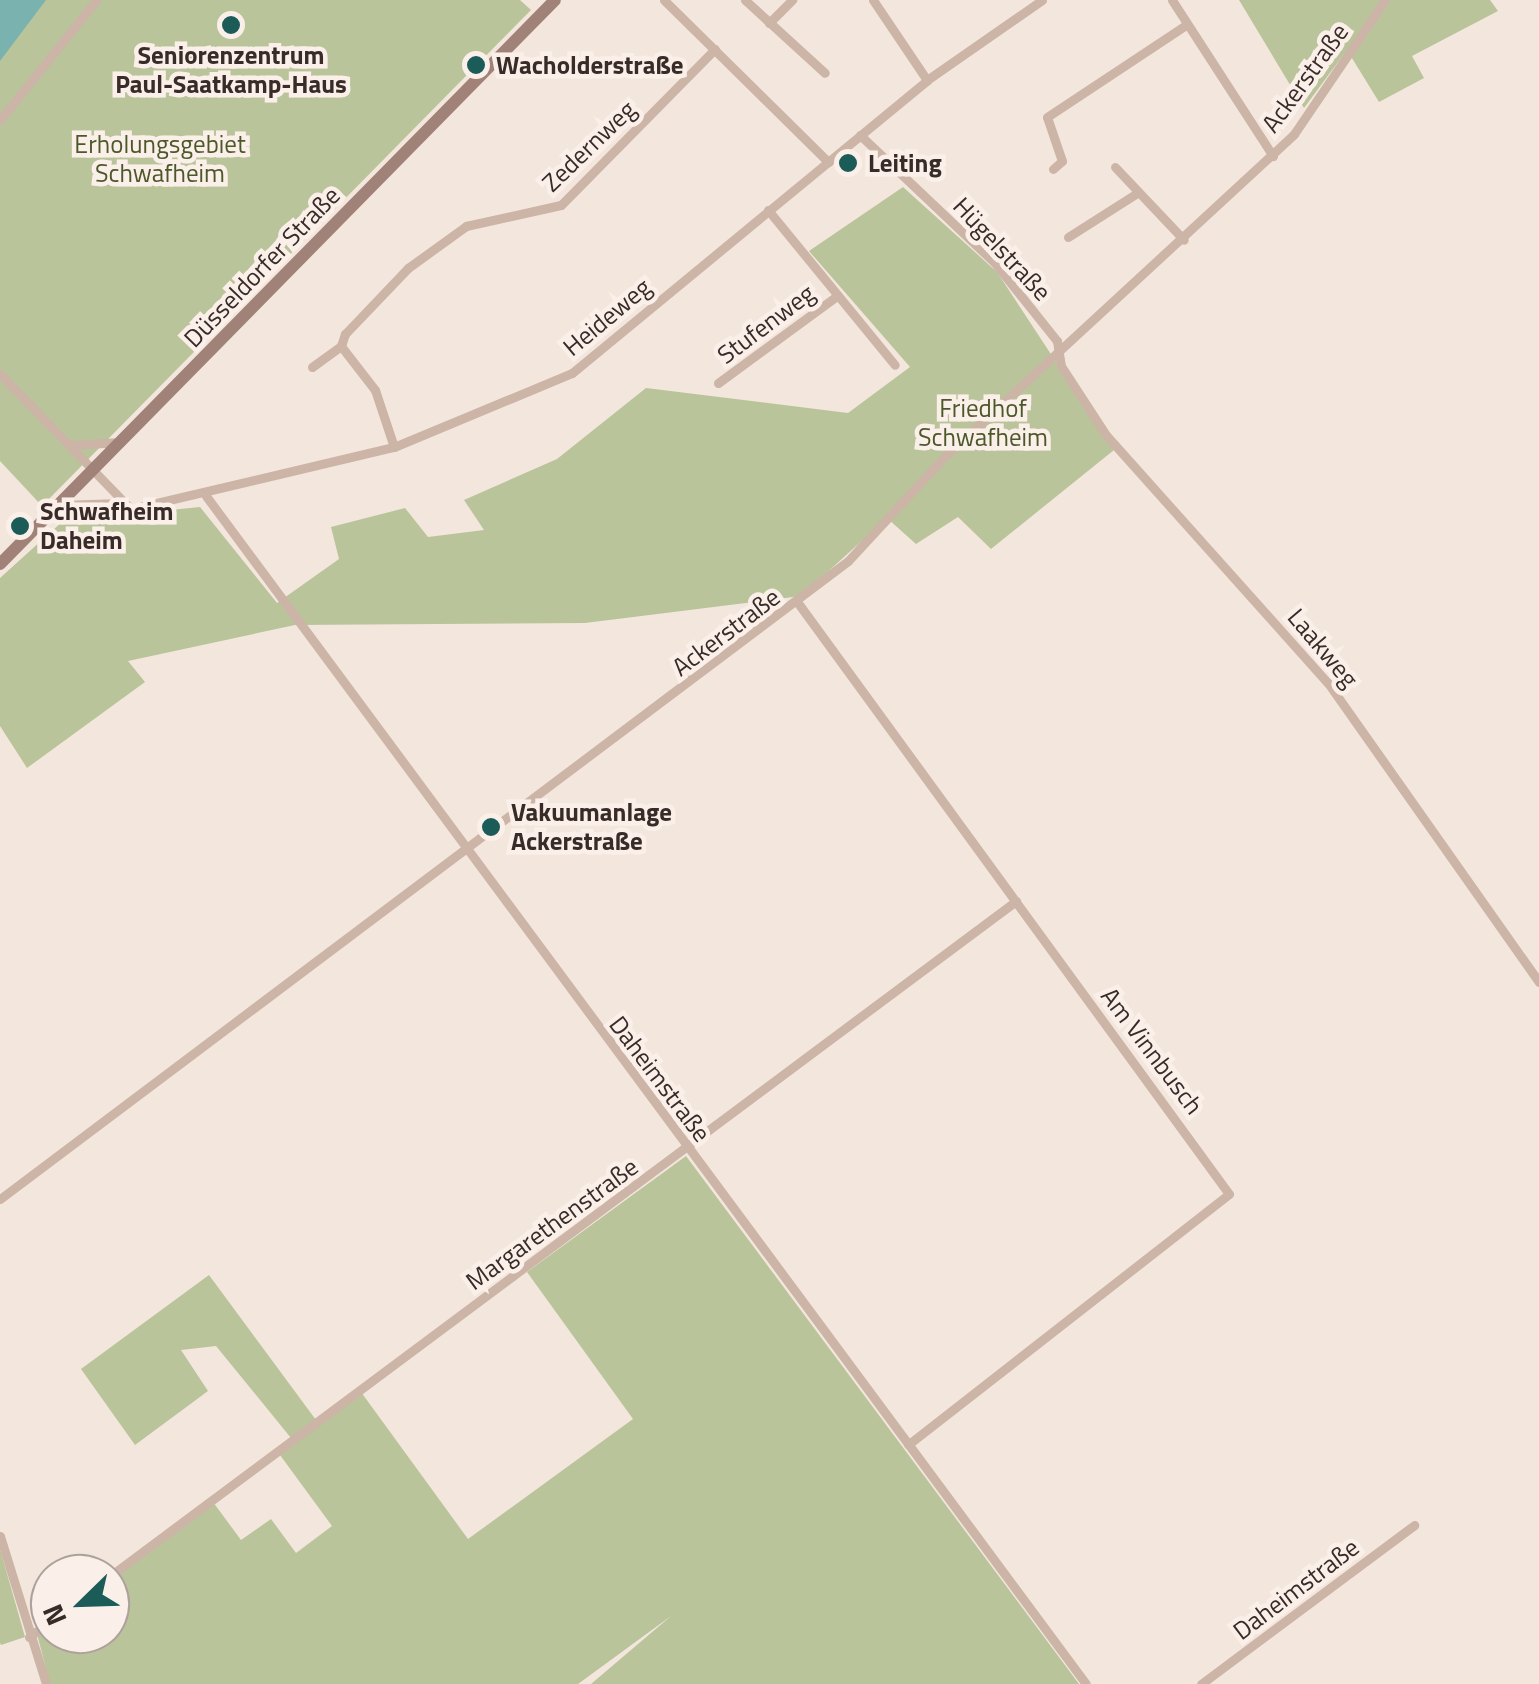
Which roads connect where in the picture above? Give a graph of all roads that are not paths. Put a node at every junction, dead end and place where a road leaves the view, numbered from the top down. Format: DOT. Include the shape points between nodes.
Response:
graph roads {
  1 [pos="96,0"];
  2 [pos="555,0"];
  3 [pos="664,0"];
  4 [pos="745,0"];
  5 [pos="792,0"];
  6 [pos="874,0"];
  7 [pos="1042,0"];
  8 [pos="1172,0"];
  9 [pos="1385,0"];
  10 [pos="769,23"];
  11 [pos="1186,25"];
  12 [pos="715,49"];
  13 [pos="825,73"];
  14 [pos="927,80"];
  15 [pos="0,120"];
  16 [pos="860,135"];
  17 [pos="1272,156"];
  18 [pos="828,162"];
  19 [pos="1115,166"];
  20 [pos="1053,170"];
  21 [pos="1137,193"];
  22 [pos="768,210"];
  23 [pos="1068,238"];
  24 [pos="1184,240"];
  25 [pos="837,296"];
  26 [pos="341,346"];
  27 [pos="1060,355"];
  28 [pos="895,365"];
  29 [pos="312,368"];
  30 [pos="0,374"];
  31 [pos="718,383"];
  32 [pos="122,441"];
  33 [pos="70,445"];
  34 [pos="394,447"];
  35 [pos="92,473"];
  36 [pos="206,496"];
  37 [pos="122,503"];
  38 [pos="60,505"];
  39 [pos="0,564"];
  40 [pos="798,603"];
  41 [pos="466,855"];
  42 [pos="1016,902"];
  43 [pos="1539,982"];
  44 [pos="687,1149"];
  45 [pos="0,1199"];
  46 [pos="908,1445"];
  47 [pos="1414,1525"];
  48 [pos="0,1536"];
  49 [pos="130,1561"];
  50 [pos="28,1637"];
  51 [pos="46,1684"];
  52 [pos="1086,1684"];
  53 [pos="1200,1684"];
  1 -- 15 [label="street"];
  2 -- 32 [label="main road, Düsseldorfer Straße"];
  3 -- 12 [label="street"];
  4 -- 10 [label="street"];
  5 -- 10 [label="street"];
  6 -- 14 [label="street"];
  7 -- 14 [label="street, Heideweg"];
  8 -- 11 [label="street"];
  9 -- 17 [label="street, Ackerstraße"];
  10 -- 13 [label="street"];
  11 -- 17 [label="street"];
  11 -- 20 [label="street" via="1047,117 1062,161"];
  12 -- 18 [label="street"];
  12 -- 26 [label="street, Zedernweg" via="561,205 490,215 429,249"];
  14 -- 16 [label="street, Heideweg"];
  16 -- 18 [label="street, Heideweg"];
  16 -- 27 [label="street, Hügelstraße" via="994,262"];
  17 -- 24 [label="street, Ackerstraße"];
  18 -- 22 [label="street, Heideweg"];
  19 -- 21 [label="street"];
  21 -- 23 [label="street"];
  21 -- 24 [label="street"];
  22 -- 25 [label="street, Stufenweg"];
  22 -- 34 [label="street, Heideweg" via="560,381"];
  24 -- 27 [label="street, Ackerstraße"];
  25 -- 28 [label="street, Stufenweg"];
  25 -- 31 [label="street, Stufenweg"];
  26 -- 29 [label="street, Zedernweg"];
  26 -- 34 [label="street" via="375,390"];
  27 -- 40 [label="street, Ackerstraße"];
  27 -- 43 [label="street, Laakweg" via="1106,435 1328,683"];
  30 -- 33 [label="street"];
  32 -- 33 [label="street"];
  32 -- 35 [label="main road, Düsseldorfer Straße"];
  33 -- 35 [label="street"];
  34 -- 36 [label="street, Heideweg"];
  35 -- 37 [label="street"];
  35 -- 38 [label="main road, Düsseldorfer Straße"];
  36 -- 37 [label="street, Heideweg" via="141,510"];
  36 -- 41 [label="street, Daheimstraße"];
  37 -- 38 [label="street, Heideweg"];
  38 -- 39 [label="main road, Düsseldorfer Straße"];
  40 -- 41 [label="street, Ackerstraße"];
  40 -- 42 [label="street, Am Vinnbusch"];
  41 -- 44 [label="street, Daheimstraße"];
  41 -- 45 [label="street, Ackerstraße"];
  42 -- 44 [label="street, Margarethenstraße"];
  42 -- 46 [label="street, Am Vinnbusch" via="1229,1194"];
  44 -- 46 [label="street, Daheimstraße"];
  44 -- 49 [label="street, Margarethenstraße"];
  46 -- 52 [label="street, Daheimstraße"];
  47 -- 53 [label="street, Daheimstraße"];
  48 -- 50 [label="street"];
  50 -- 51 [label="street"];
}
